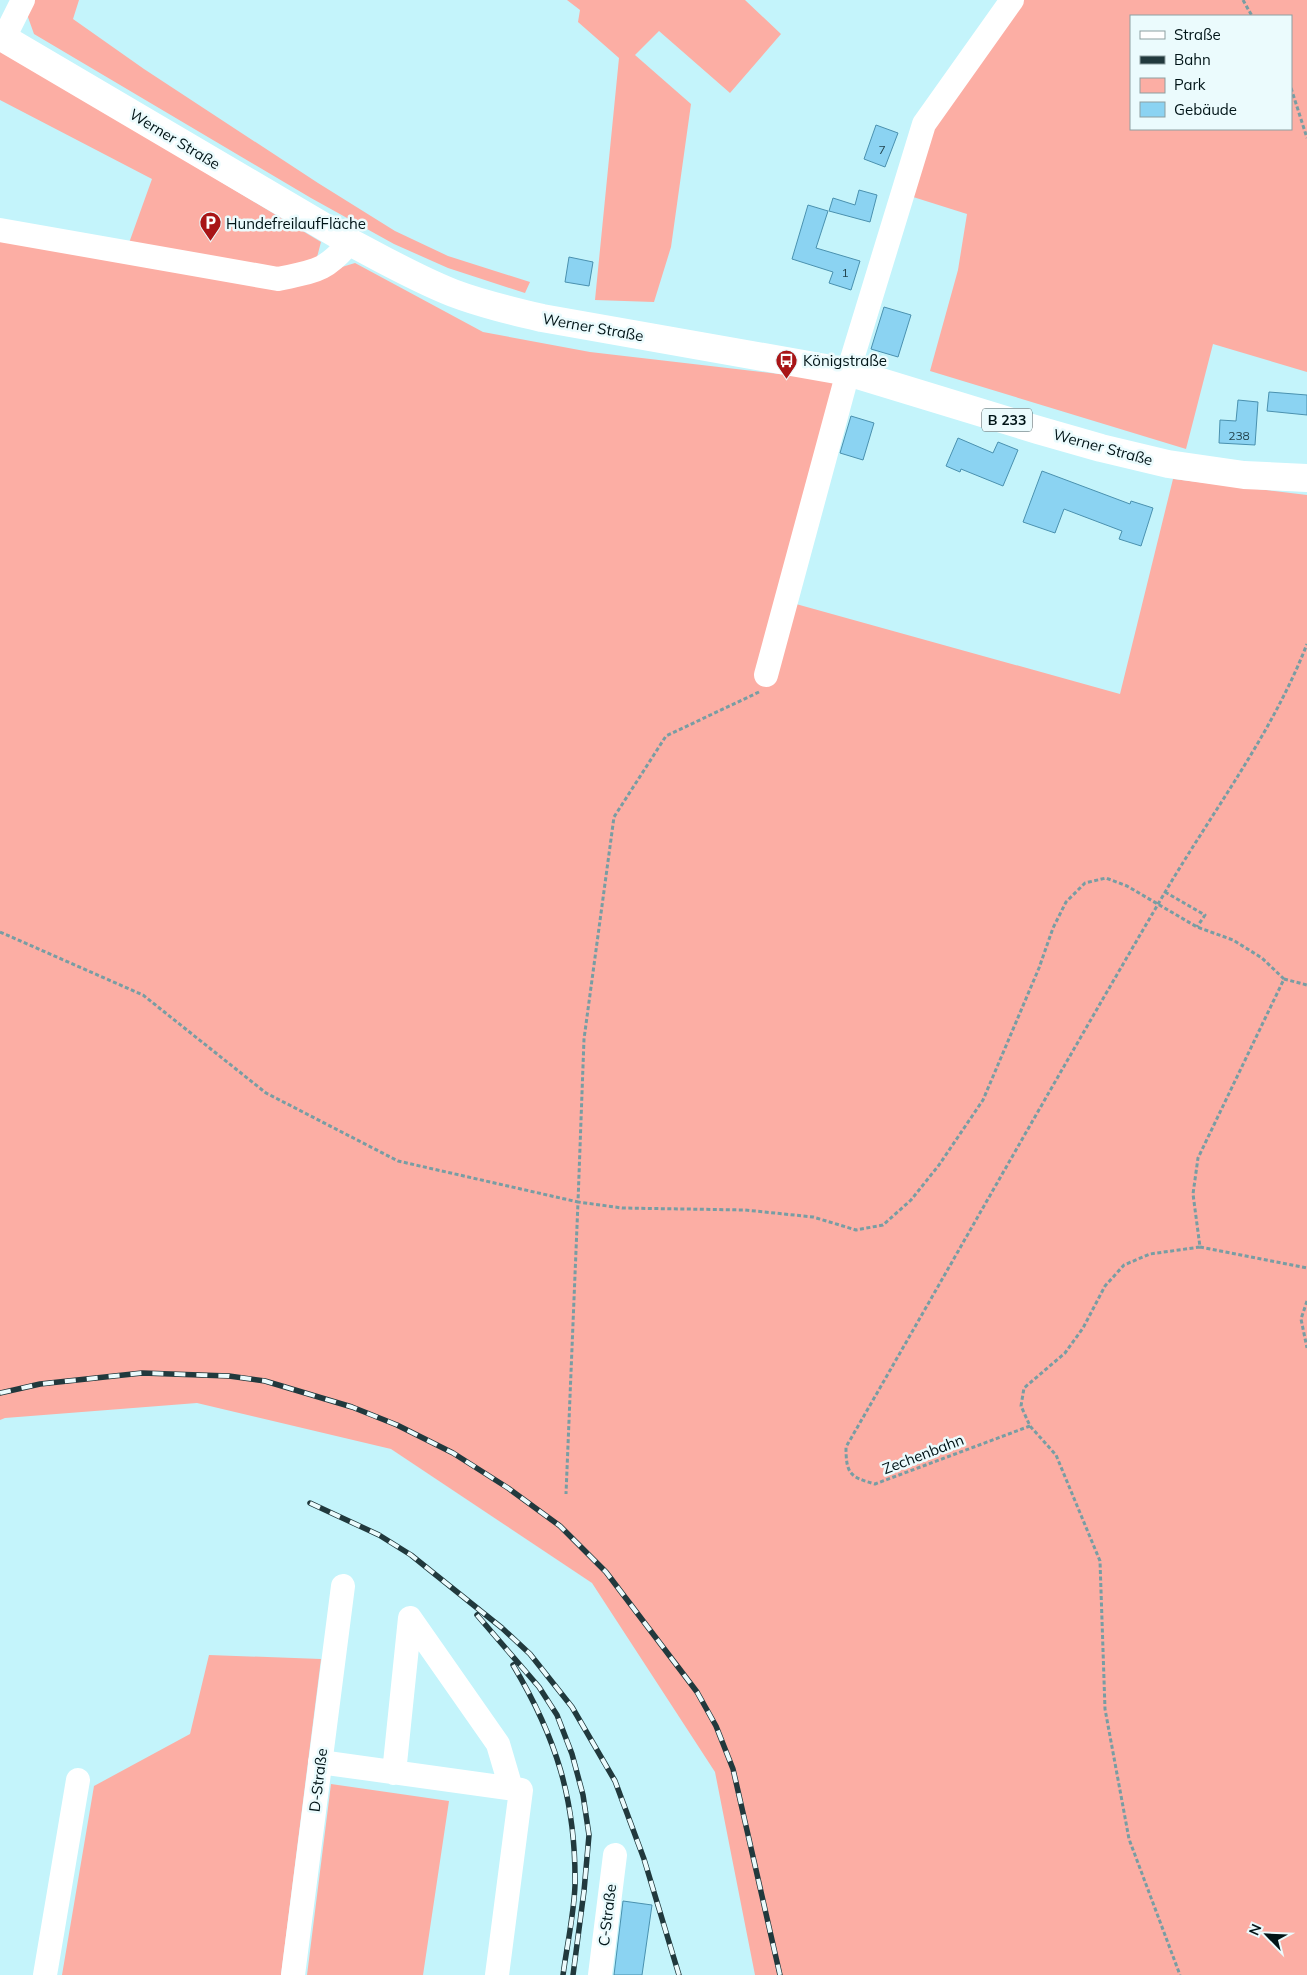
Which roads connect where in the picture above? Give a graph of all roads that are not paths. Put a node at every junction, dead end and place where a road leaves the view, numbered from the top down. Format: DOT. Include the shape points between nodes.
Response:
graph roads {
  1 [pos="23,0"];
  2 [pos="1012,0"];
  3 [pos="2,37"];
  4 [pos="0,230"];
  5 [pos="350,242"];
  6 [pos="848,372"];
  7 [pos="1307,478"];
  8 [pos="766,675"];
  9 [pos="344,1586"];
  10 [pos="320,1762"];
  11 [pos="394,1772"];
  12 [pos="78,1780"];
  13 [pos="510,1788"];
  14 [pos="615,1855"];
  15 [pos="45,1975"];
  16 [pos="293,1975"];
  17 [pos="497,1975"];
  18 [pos="600,1975"];
  1 -- 3 [label="street"];
  2 -- 6 [label="street" via="924,124"];
  3 -- 5 [label="main road, Werner Straße / B 233"];
  4 -- 5 [label="street" via="278,279 318,271"];
  5 -- 6 [label="main road, Werner Straße / B 233" via="453,293 496,307"];
  6 -- 7 [label="main road, Werner Straße / B 233" via="1038,430 1147,459 1244,475"];
  6 -- 8 [label="street"];
  9 -- 10 [label="street, D-Straße"];
  10 -- 11 [label="street"];
  10 -- 16 [label="street, D-Straße"];
  11 -- 13 [label="street"];
  11 -- 13 [label="street" via="410,1618 498,1744"];
  12 -- 15 [label="street"];
  13 -- 17 [label="street" via="521,1790"];
  14 -- 18 [label="street, C-Straße"];
}
